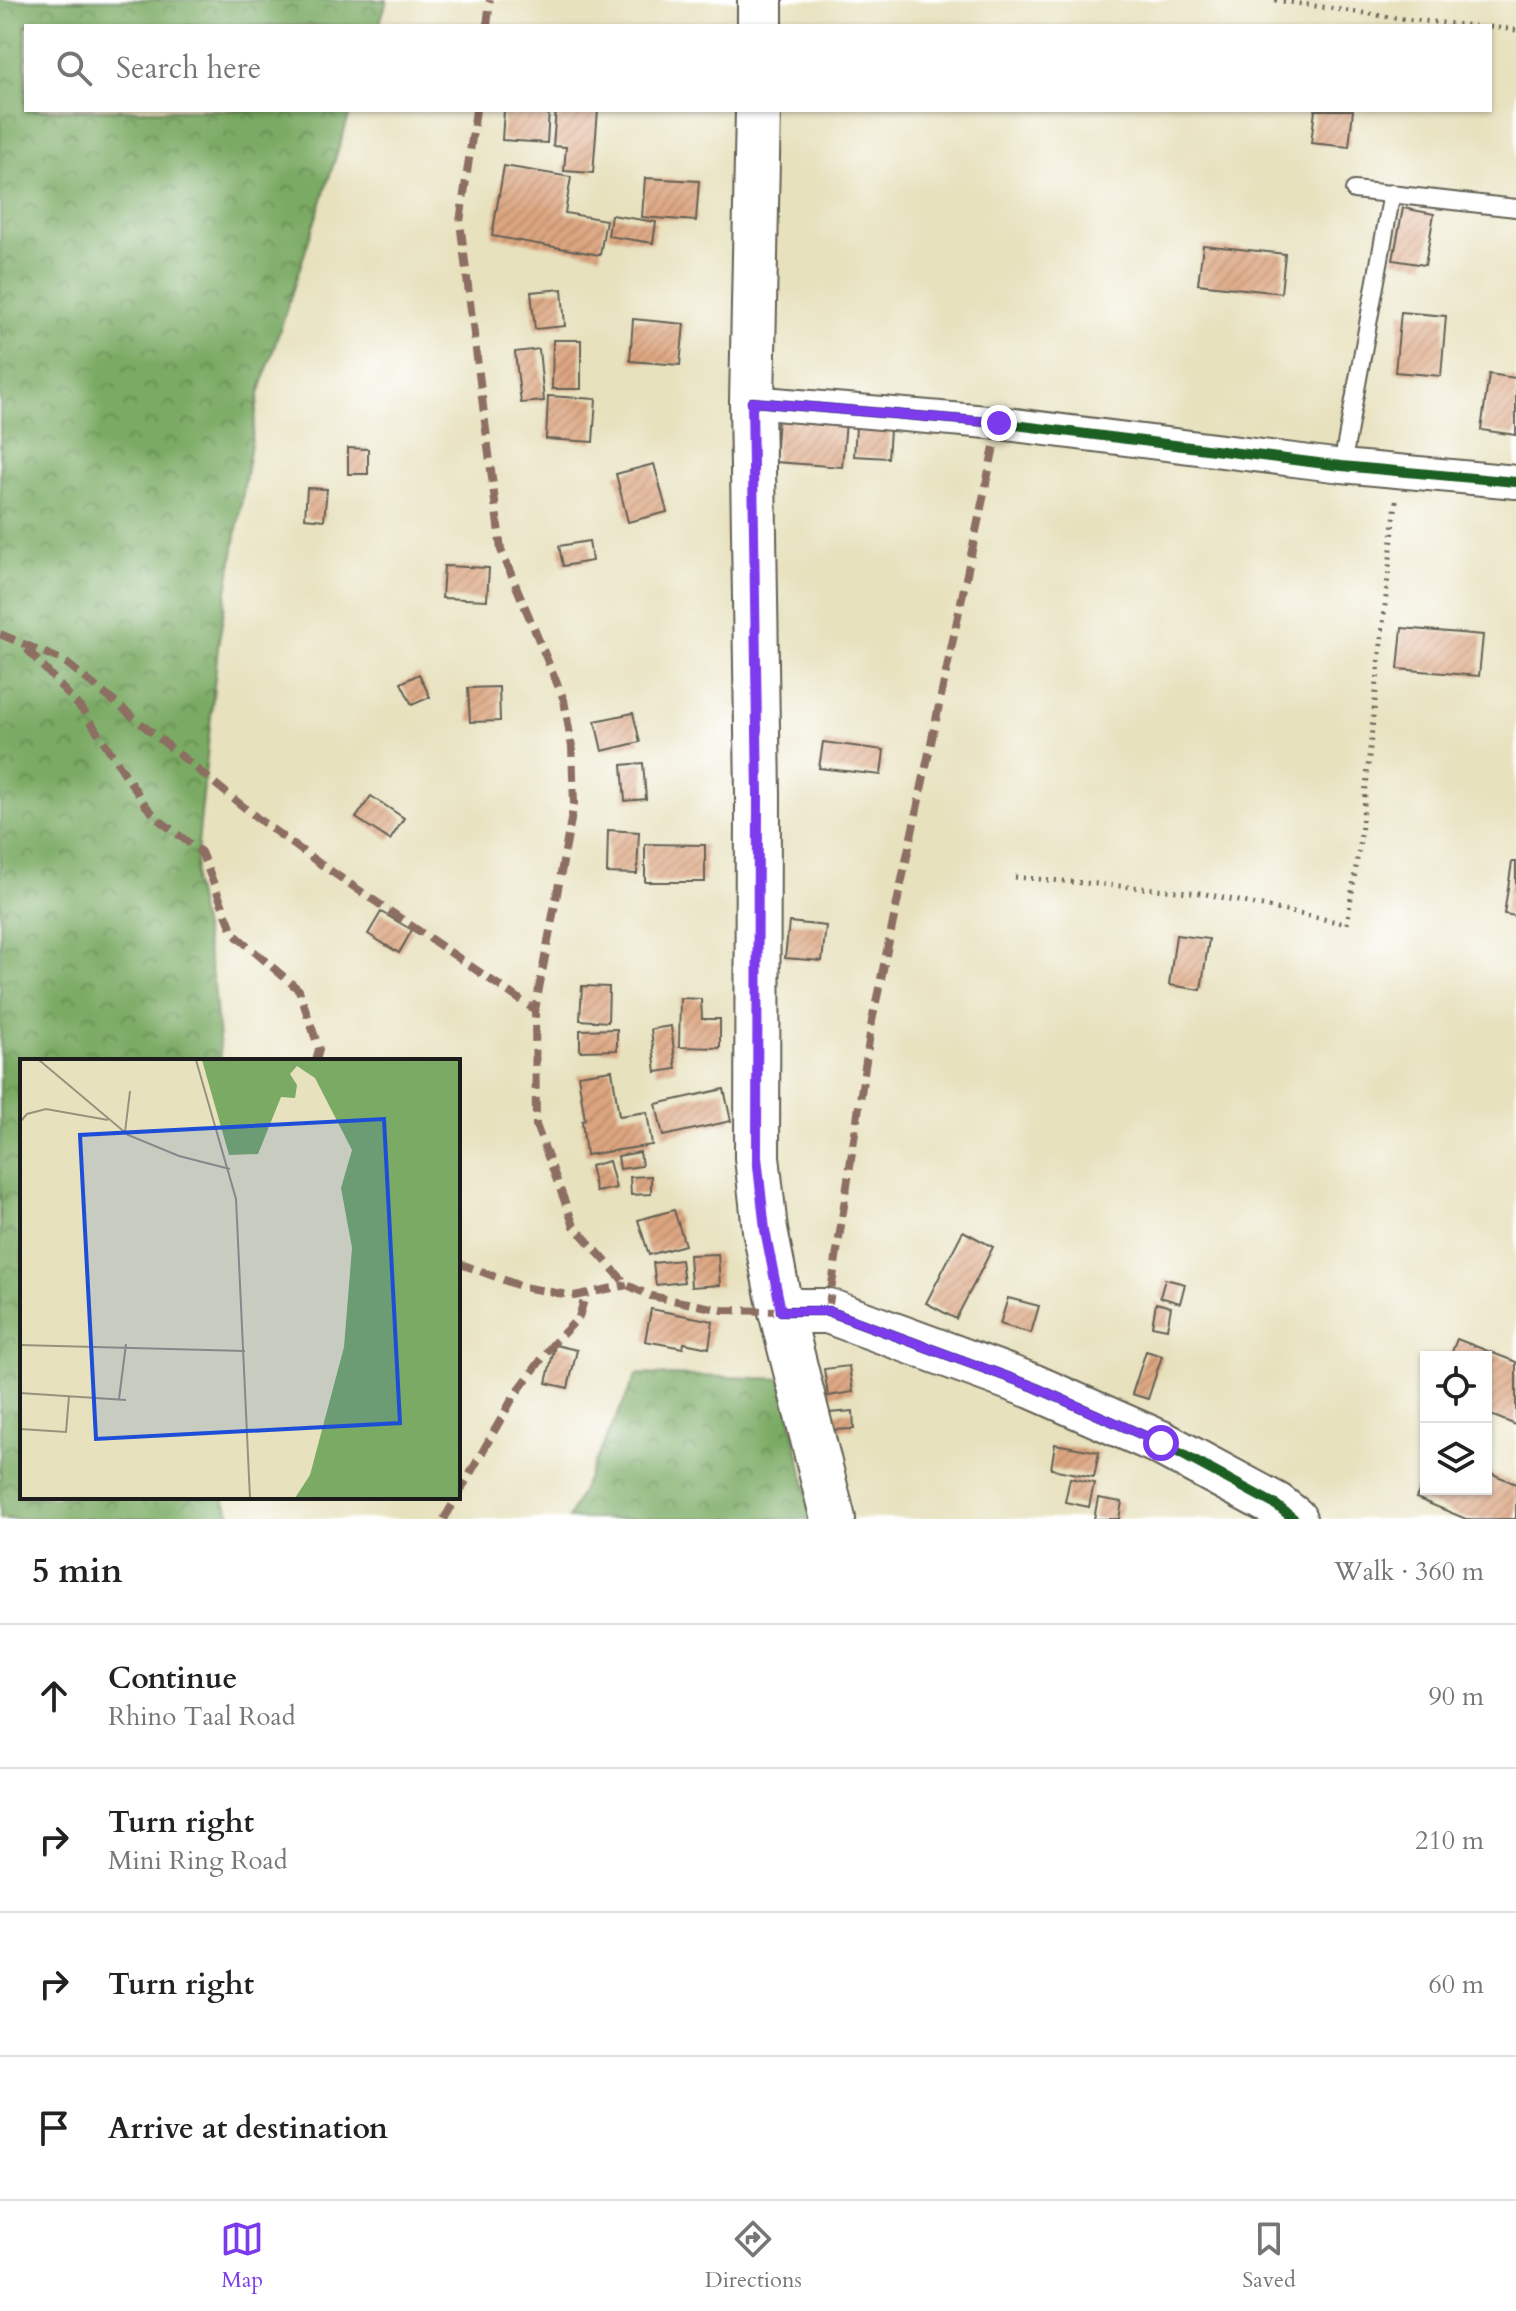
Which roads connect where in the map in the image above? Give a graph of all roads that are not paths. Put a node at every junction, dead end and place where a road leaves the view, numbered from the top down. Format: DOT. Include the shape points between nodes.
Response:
graph roads {
  1 [pos="760,0"];
  2 [pos="760,24"];
  3 [pos="758,112"];
  4 [pos="1354,190"];
  5 [pos="1392,193"];
  6 [pos="1516,208"];
  7 [pos="752,402"];
  8 [pos="1342,466"];
  9 [pos="1516,482"];
  10 [pos="781,1311"];
  11 [pos="833,1519"];
  12 [pos="1293,1519"];
  1 -- 2 [label="main road"];
  3 -- 7 [label="main road"];
  4 -- 5 [label="lane"];
  5 -- 6 [label="lane"];
  5 -- 8 [label="lane"];
  7 -- 8 [label="street" via="999,423"];
  7 -- 10 [label="main road" via="757,1157"];
  8 -- 9 [label="street"];
  10 -- 11 [label="main road"];
  10 -- 12 [label="main road" via="828,1311 1032,1386 1161,1443"];
}
